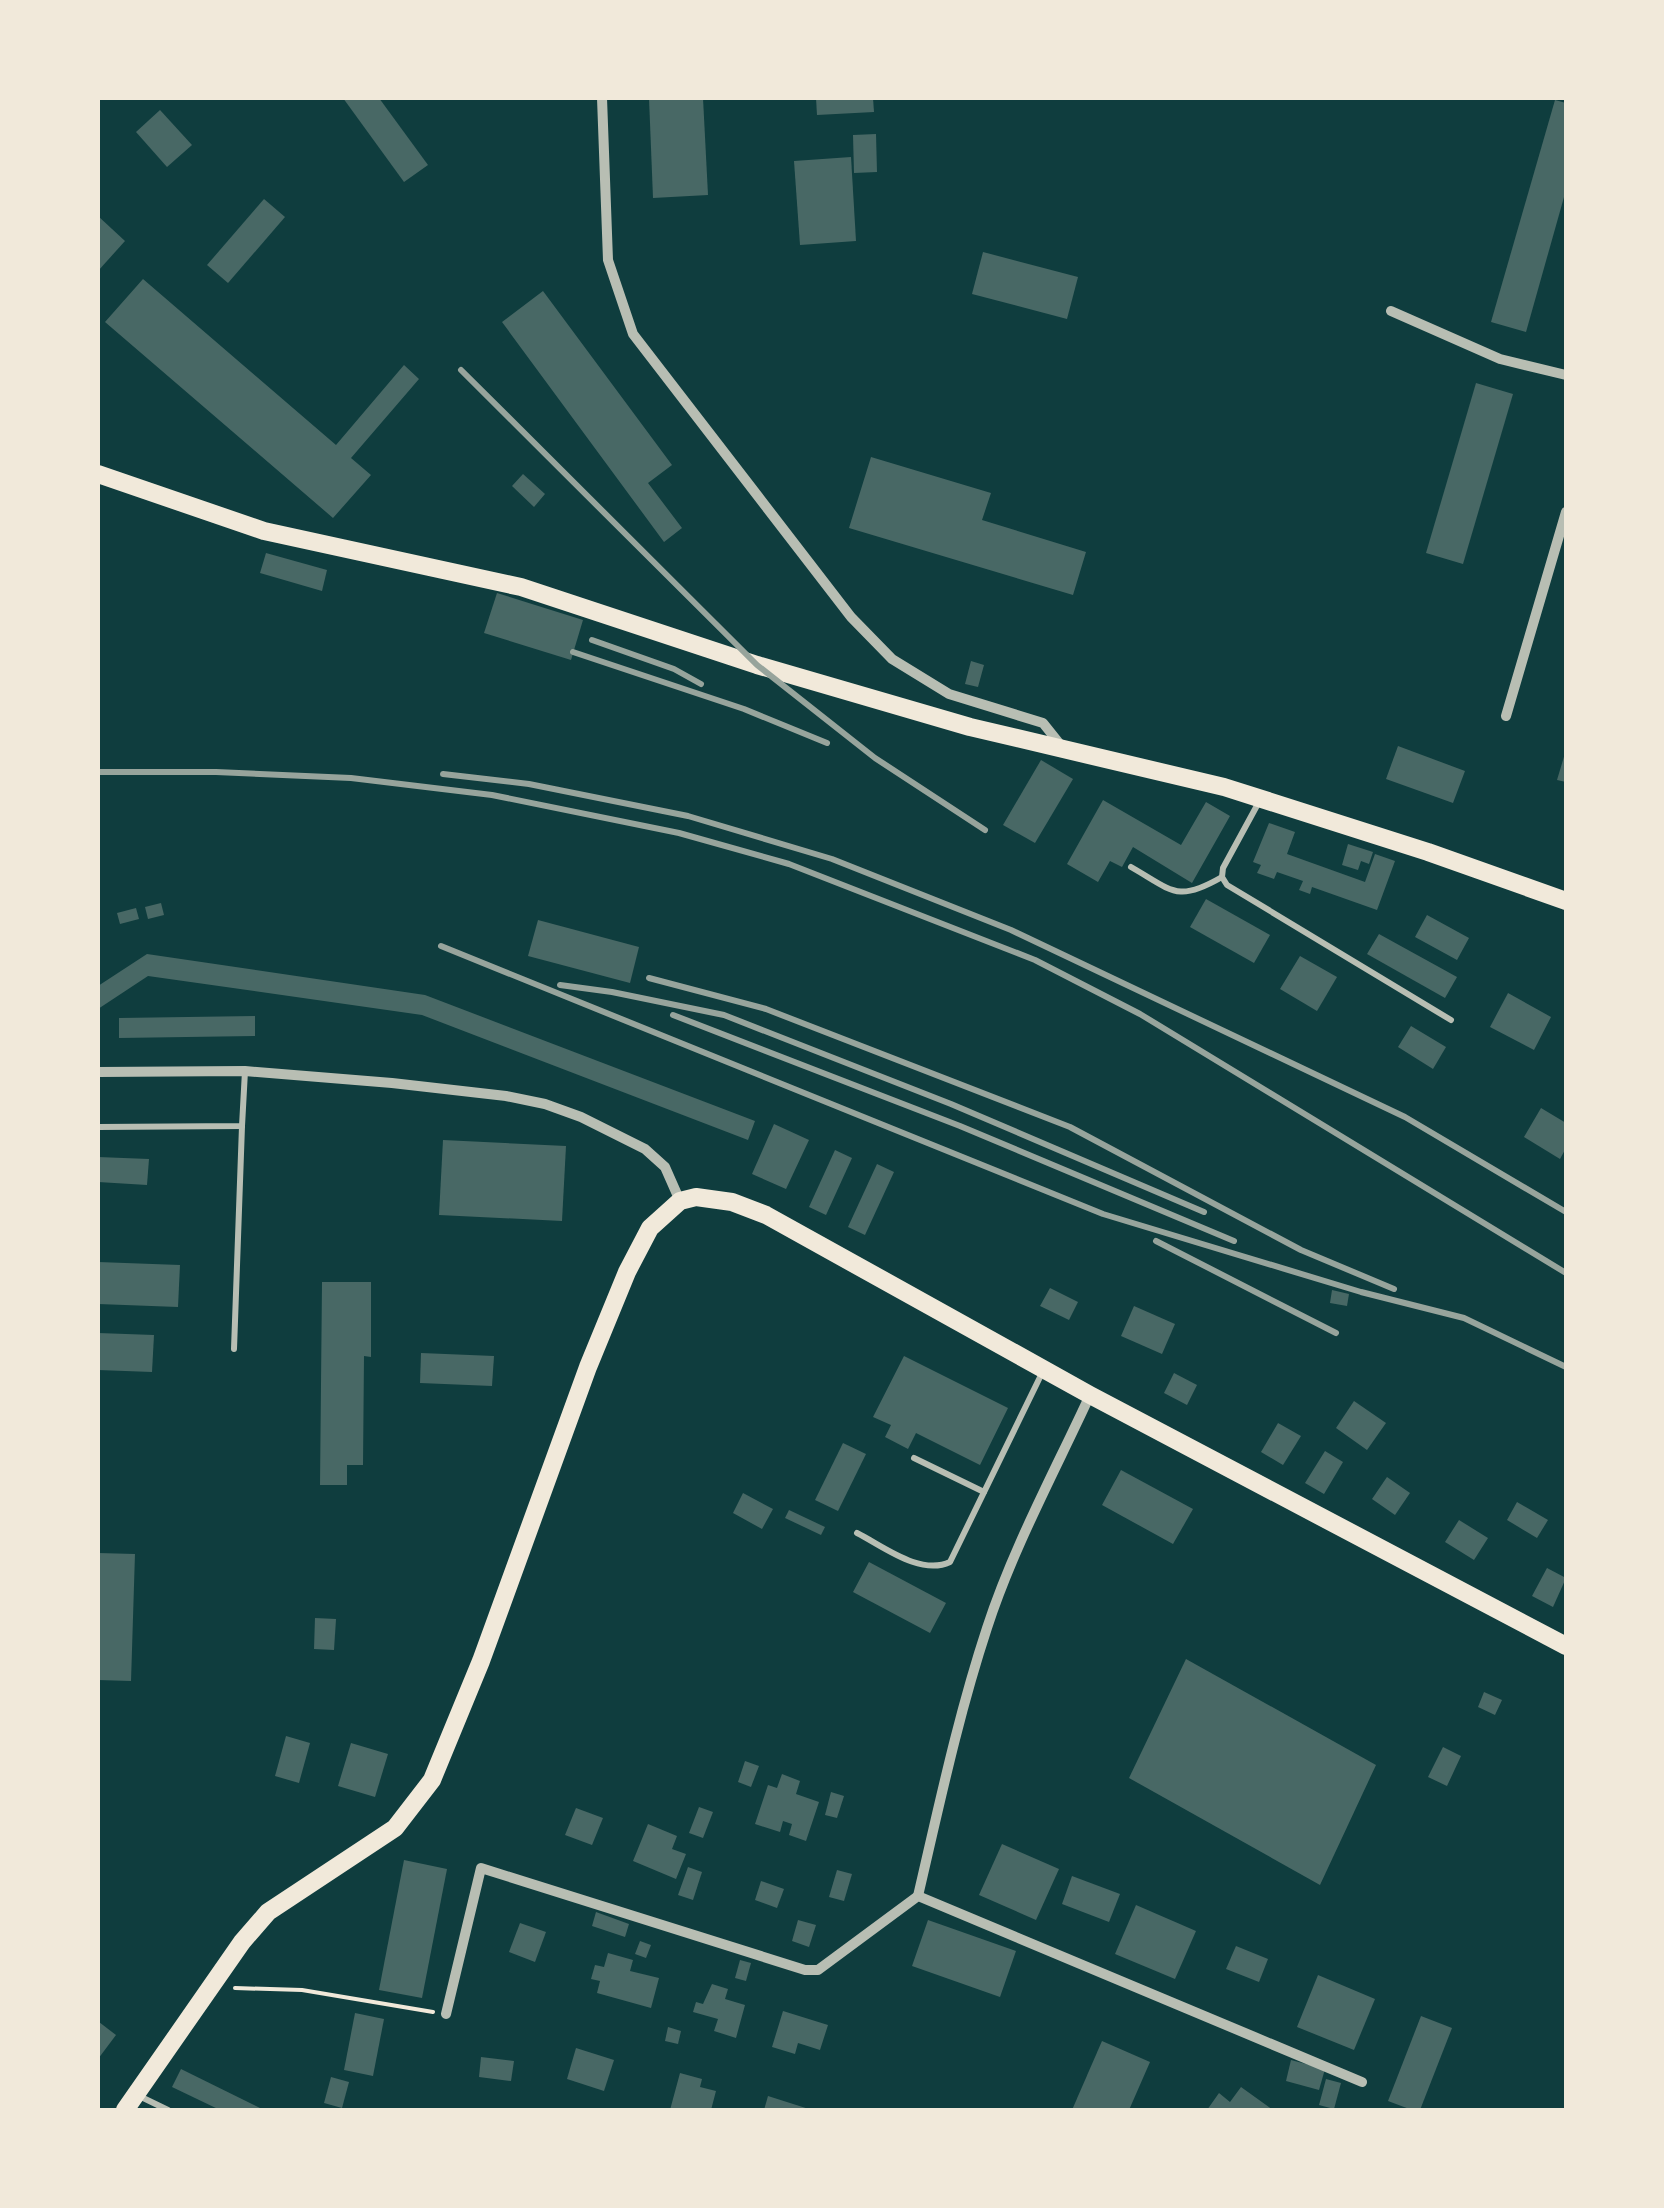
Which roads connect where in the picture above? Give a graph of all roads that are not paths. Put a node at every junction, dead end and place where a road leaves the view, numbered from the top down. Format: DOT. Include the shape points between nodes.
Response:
graph roads {
  1 [pos="602,98"];
  2 [pos="1391,311"];
  3 [pos="1566,376"];
  4 [pos="98,474"];
  5 [pos="1566,512"];
  6 [pos="1506,716"];
  7 [pos="1063,748"];
  8 [pos="1261,799"];
  9 [pos="1131,867"];
  10 [pos="1222,877"];
  11 [pos="1566,901"];
  12 [pos="1451,1020"];
  13 [pos="245,1071"];
  14 [pos="98,1072"];
  15 [pos="242,1126"];
  16 [pos="98,1128"];
  17 [pos="680,1201"];
  18 [pos="234,1349"];
  19 [pos="1044,1370"];
  20 [pos="1090,1395"];
  21 [pos="914,1458"];
  22 [pos="984,1492"];
  23 [pos="857,1532"];
  24 [pos="1566,1646"];
  25 [pos="918,1896"];
  26 [pos="446,2014"];
  27 [pos="1362,2082"];
  28 [pos="130,2102"];
  29 [pos="168,2110"];
  1 -- 7 [label="street" via="608,260 633,334 851,617 892,659 949,694 1043,723"];
  2 -- 3 [label="street" via="1500,359"];
  4 -- 7 [label="main road" via="264,530 521,587 757,665"];
  5 -- 6 [label="street"];
  7 -- 8 [label="main road"];
  8 -- 10 [label="lane"];
  8 -- 11 [label="main road"];
  9 -- 10 [label="lane" via="1176,892 1201,890"];
  10 -- 12 [label="lane" via="1238,893"];
  13 -- 14 [label="street"];
  13 -- 15 [label="lane"];
  13 -- 17 [label="street" via="546,1104 645,1150 665,1167"];
  15 -- 16 [label="lane"];
  15 -- 18 [label="lane"];
  17 -- 19 [label="main road" via="718,1199 766,1215"];
  17 -- 28 [label="main road" via="650,1228 627,1272 432,1780 395,1828 268,1912"];
  19 -- 20 [label="main road"];
  19 -- 22 [label="lane"];
  20 -- 24 [label="main road"];
  20 -- 25 [label="street" via="987,1627"];
  21 -- 22 [label="lane"];
  22 -- 23 [label="lane" via="950,1562 941,1566 918,1563"];
  25 -- 26 [label="street" via="818,1970 805,1970 481,1868"];
  25 -- 27 [label="street"];
  28 -- 29 [label="lane"];
}
